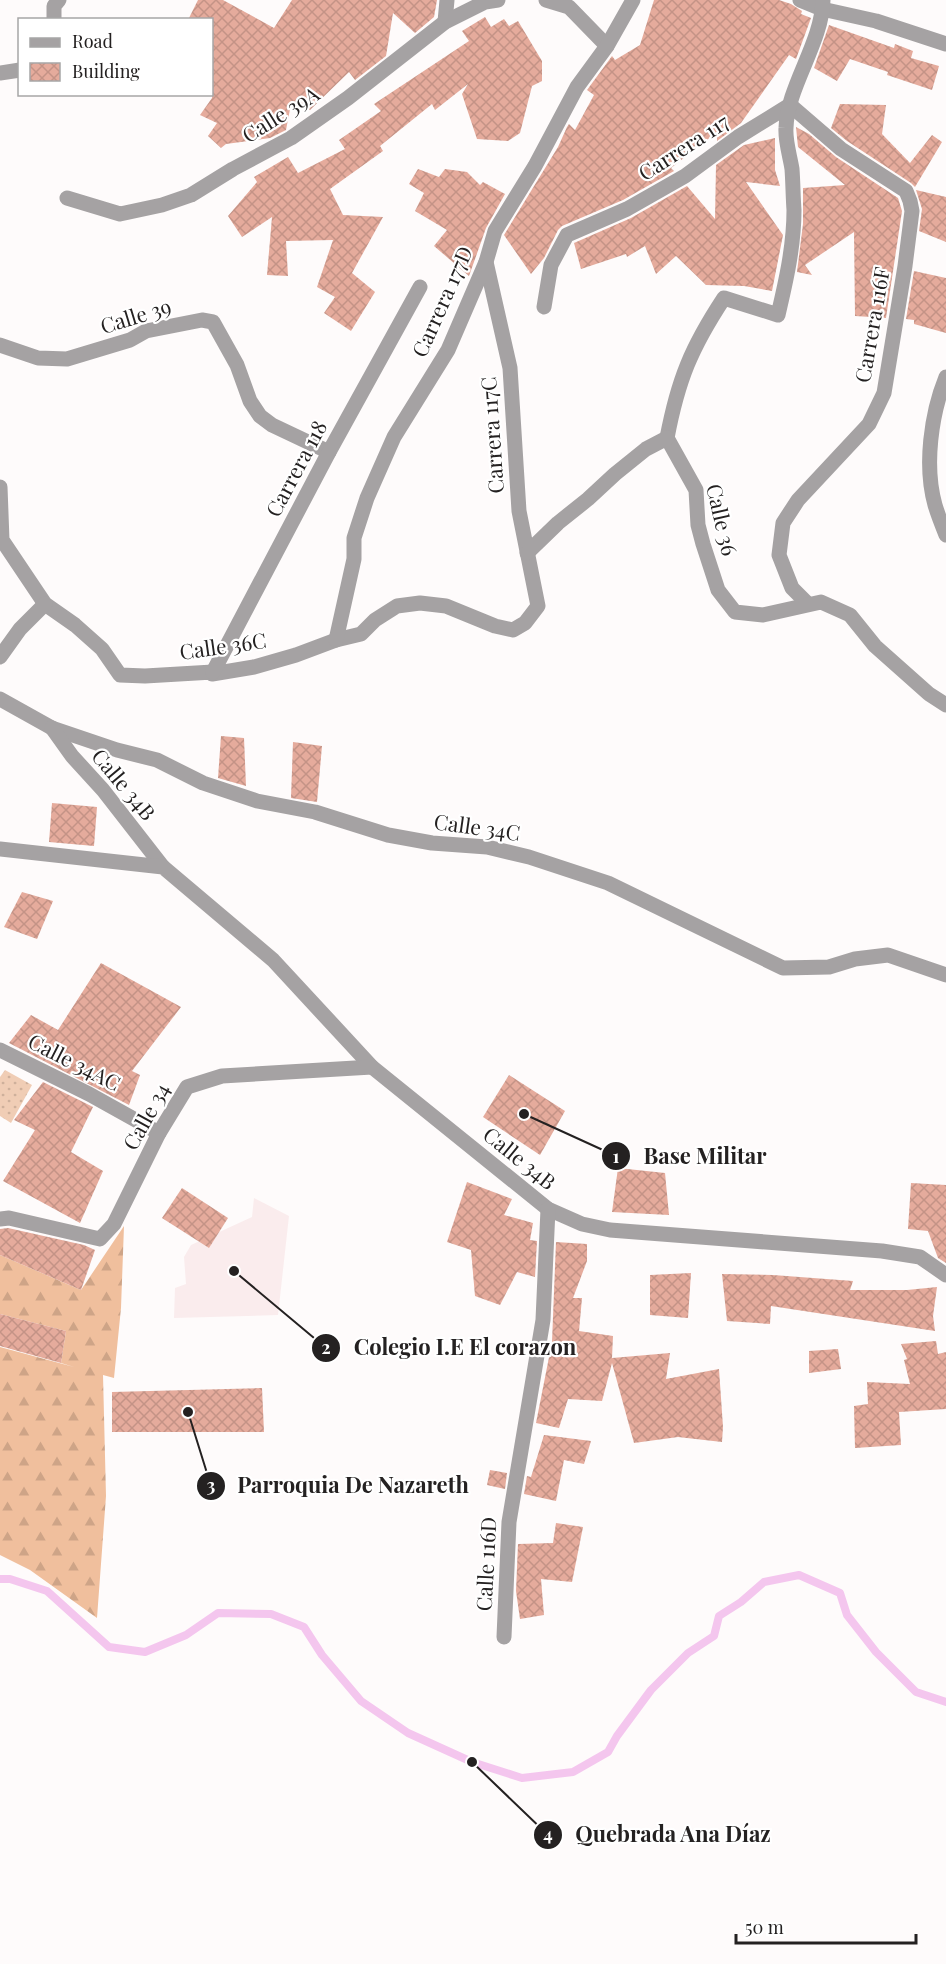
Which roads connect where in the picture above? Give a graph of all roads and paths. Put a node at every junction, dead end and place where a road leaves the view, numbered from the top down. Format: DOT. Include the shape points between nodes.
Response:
graph roads {
  1 [pos="59,0"];
  2 [pos="447,0"];
  3 [pos="498,0"];
  4 [pos="546,0"];
  5 [pos="633,0"];
  6 [pos="801,0"];
  7 [pos="823,5"];
  8 [pos="54,18"];
  9 [pos="445,22"];
  10 [pos="946,44"];
  11 [pos="607,46"];
  12 [pos="18,70"];
  13 [pos="0,73"];
  14 [pos="790,105"];
  15 [pos="67,198"];
  16 [pos="486,262"];
  17 [pos="420,287"];
  18 [pos="544,307"];
  19 [pos="1,350"];
  20 [pos="946,377"];
  21 [pos="667,438"];
  22 [pos="329,452"];
  23 [pos="0,486"];
  24 [pos="946,535"];
  25 [pos="527,553"];
  26 [pos="45,604"];
  27 [pos="808,604"];
  28 [pos="538,606"];
  29 [pos="336,639"];
  30 [pos="0,657"];
  31 [pos="213,672"];
  32 [pos="0,699"];
  33 [pos="946,705"];
  34 [pos="52,728"];
  35 [pos="0,849"];
  36 [pos="163,867"];
  37 [pos="946,975"];
  38 [pos="0,1050"];
  39 [pos="372,1067"];
  40 [pos="159,1132"];
  41 [pos="548,1209"];
  42 [pos="0,1219"];
  43 [pos="946,1275"];
  44 [pos="504,1636"];
  1 -- 8 [label="street" via="54,6"];
  2 -- 9 [label="street"];
  3 -- 9 [label="street, Calle 39A" via="485,2"];
  4 -- 11 [label="street" via="569,7"];
  5 -- 11 [label="street, Carrera 177D"];
  6 -- 7 [label="street"];
  7 -- 10 [label="street"];
  7 -- 14 [label="street"];
  9 -- 15 [label="street, Calle 39A" via="291,138 191,195 120,214"];
  11 -- 16 [label="street, Carrera 177D" via="577,87 495,231"];
  12 -- 13 [label="street"];
  14 -- 18 [label="street, Carrera 117" via="685,176 627,209 567,235 551,265"];
  14 -- 21 [label="street" via="786,128 794,213 778,315 724,298 686,364"];
  14 -- 27 [label="street, Carrera 116F" via="841,149 906,191 912,212 884,393 869,424 798,500 783,523 779,555 792,588"];
  16 -- 25 [label="street, Carrera 117C" via="510,368 519,511"];
  16 -- 29 [label="street, Carrera 177D" via="448,350 394,437 367,498 354,538 354,559"];
  17 -- 22 [label="street, Carrera 118"];
  19 -- 22 [label="street, Calle 39" via="67,359 130,340 146,331 202,320 213,322 260,416"];
  20 -- 24 [label="street" via="932,425 930,462 934,503"];
  21 -- 25 [label="street" via="615,474"];
  21 -- 27 [label="street, Calle 36" via="696,490 703,544 718,590 735,612 763,615"];
  22 -- 31 [label="street, Carrera 118"];
  23 -- 26 [label="street, Calle 36C" via="2,540"];
  25 -- 28 [label="street, Carrera 117C"];
  26 -- 30 [label="street"];
  26 -- 31 [label="street, Calle 36C" via="102,649 120,675"];
  27 -- 33 [label="street, Calle 36" via="821,602 850,615 876,646 928,694"];
  28 -- 29 [label="street, Calle 36C" via="525,623 513,630 446,606 397,606 361,634"];
  29 -- 31 [label="street, Calle 36C" via="254,667"];
  32 -- 34 [label="street, Calle 34C"];
  34 -- 36 [label="street, Calle 34B"];
  34 -- 37 [label="street, Calle 34C" via="158,760 203,783 257,801 315,812 388,835 487,847 529,857 608,883 783,968 830,967 888,955"];
  35 -- 36 [label="street"];
  36 -- 39 [label="street, Calle 34B" via="273,960"];
  38 -- 40 [label="street, Calle 34AC"];
  39 -- 40 [label="street, Calle 34" via="222,1076 187,1087"];
  39 -- 41 [label="street, Calle 34B"];
  40 -- 42 [label="street, Calle 34" via="114,1224 100,1239"];
  41 -- 43 [label="street, Calle 34B" via="582,1224 610,1230 920,1257"];
  41 -- 44 [label="street, Calle 116D" via="543,1320 509,1522"];
}
